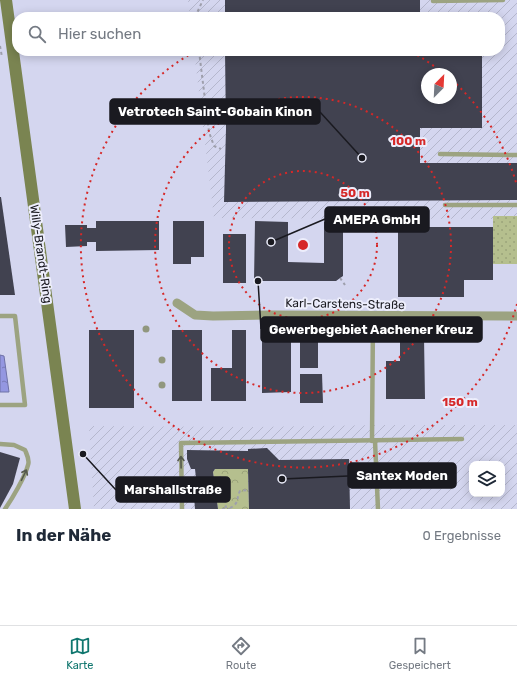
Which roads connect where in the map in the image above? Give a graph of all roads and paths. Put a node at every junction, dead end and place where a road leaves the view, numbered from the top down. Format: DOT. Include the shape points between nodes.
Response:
graph roads {
  1 [pos="6,0"];
  2 [pos="203,0"];
  3 [pos="432,0"];
  4 [pos="503,0"];
  5 [pos="197,12"];
  6 [pos="12,44"];
  7 [pos="14,56"];
  8 [pos="200,56"];
  9 [pos="221,149"];
  10 [pos="440,154"];
  11 [pos="517,155"];
  12 [pos="444,205"];
  13 [pos="517,205"];
  14 [pos="340,278"];
  15 [pos="345,285"];
  16 [pos="177,303"];
  17 [pos="0,316"];
  18 [pos="373,316"];
  19 [pos="517,316"];
  20 [pos="397,334"];
  21 [pos="428,334"];
  22 [pos="0,406"];
  23 [pos="462,439"];
  24 [pos="374,441"];
  25 [pos="0,444"];
  26 [pos="220,476"];
  27 [pos="248,490"];
  28 [pos="226,508"];
  29 [pos="230,508"];
  30 [pos="5,509"];
  31 [pos="75,509"];
  32 [pos="182,509"];
  33 [pos="222,509"];
  34 [pos="378,509"];
  1 -- 6 [label="street, Willy-Brandt-Ring"];
  2 -- 5 [label="path"];
  3 -- 4 [label="lane"];
  7 -- 31 [label="street, Willy-Brandt-Ring"];
  8 -- 9 [label="path" via="209,132 214,146"];
  10 -- 11 [label="lane"];
  12 -- 13 [label="lane"];
  14 -- 15 [label="path"];
  16 -- 18 [label="street, Karl-Carstens-Straße" via="195,315"];
  17 -- 22 [label="lane" via="16,316 25,405"];
  18 -- 19 [label="street, Karl-Carstens-Straße"];
  18 -- 24 [label="lane"];
  20 -- 21 [label="path"];
  23 -- 24 [label="lane"];
  32 -- 24 [label="lane, one-way" via="181,443"];
  24 -- 34 [label="lane"];
  30 -- 25 [label="lane, one-way" via="13,498 29,460 25,450 14,445"];
  26 -- 28 [label="path"];
  27 -- 29 [label="path" via="238,492 238,501"];
  28 -- 29 [label="path"];
  28 -- 33 [label="path"];
}
